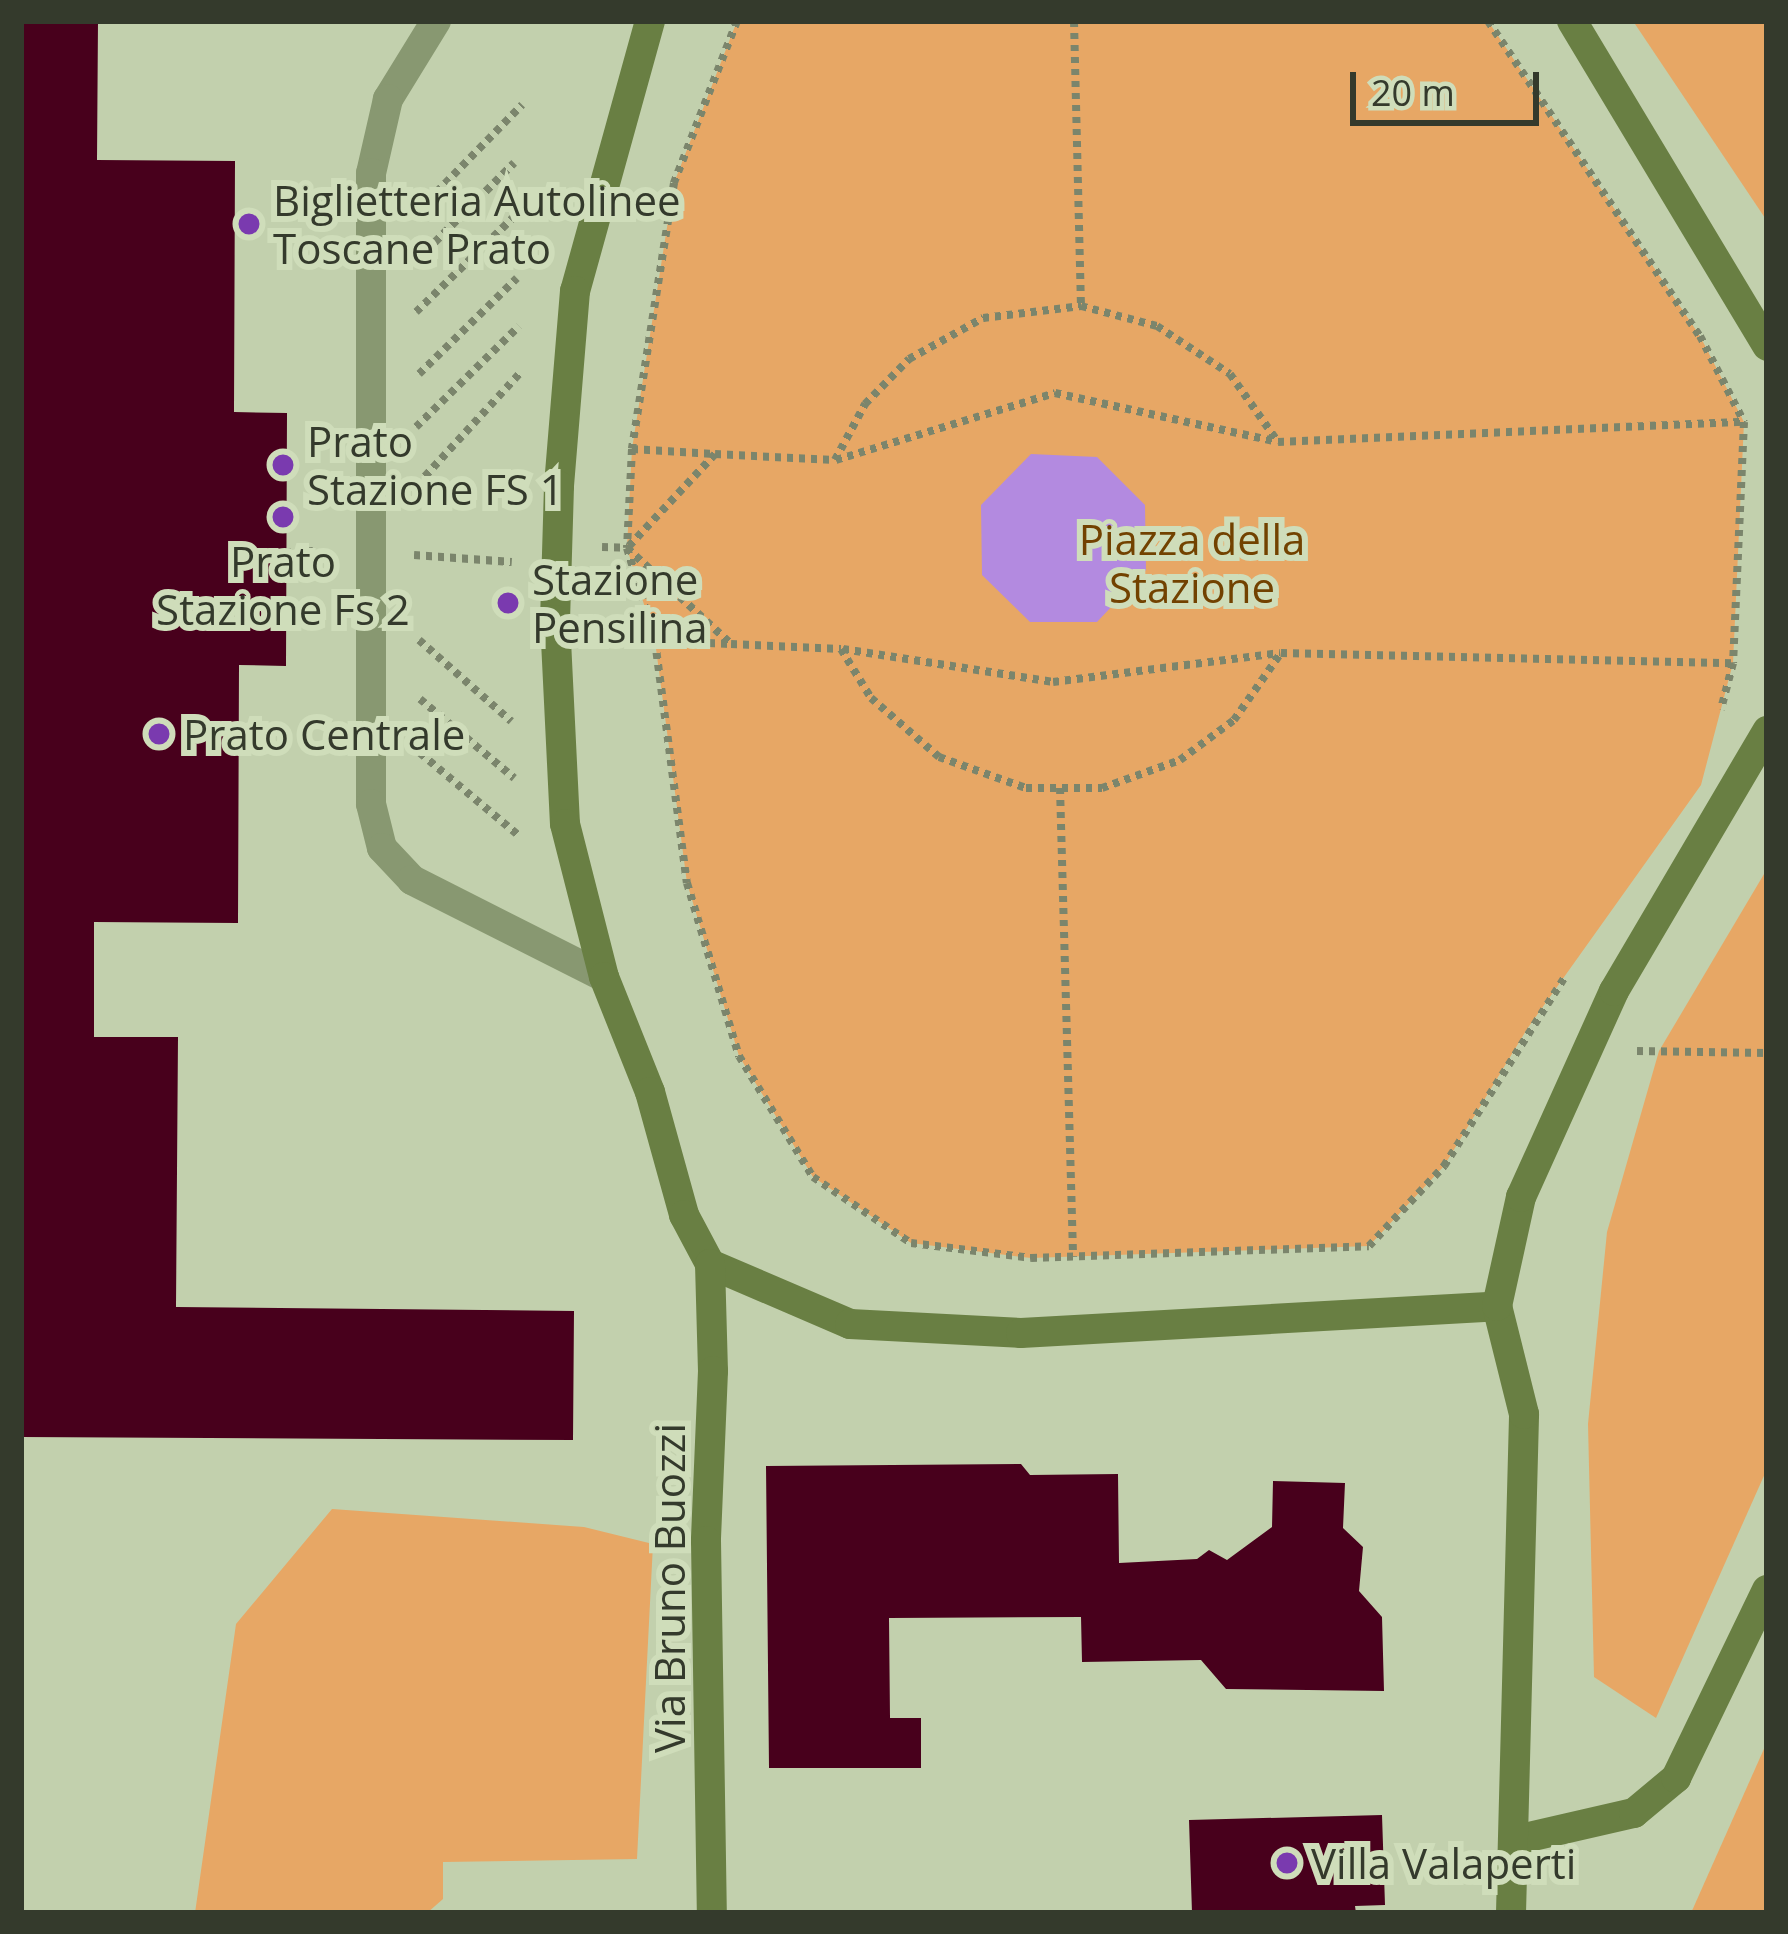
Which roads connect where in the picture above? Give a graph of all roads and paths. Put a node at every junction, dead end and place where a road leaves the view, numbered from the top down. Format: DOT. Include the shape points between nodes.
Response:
graph roads {
  1 [pos="436,21"];
  2 [pos="650,21"];
  3 [pos="736,21"];
  4 [pos="1074,21"];
  5 [pos="1488,21"];
  6 [pos="1572,21"];
  7 [pos="522,105"];
  8 [pos="514,164"];
  9 [pos="415,191"];
  10 [pos="522,208"];
  11 [pos="416,238"];
  12 [pos="417,260"];
  13 [pos="416,278"];
  14 [pos="517,278"];
  15 [pos="416,296"];
  16 [pos="1081,306"];
  17 [pos="415,313"];
  18 [pos="519,326"];
  19 [pos="415,335"];
  20 [pos="1767,346"];
  21 [pos="414,357"];
  22 [pos="523,370"];
  23 [pos="412,415"];
  24 [pos="1744,422"];
  25 [pos="1278,442"];
  26 [pos="632,449"];
  27 [pos="715,454"];
  28 [pos="835,460"];
  29 [pos="411,471"];
  30 [pos="411,533"];
  31 [pos="513,539"];
  32 [pos="628,548"];
  33 [pos="313,551"];
  34 [pos="285,553"];
  35 [pos="413,635"];
  36 [pos="556,636"];
  37 [pos="655,641"];
  38 [pos="731,644"];
  39 [pos="841,649"];
  40 [pos="1281,653"];
  41 [pos="1733,663"];
  42 [pos="414,694"];
  43 [pos="1717,724"];
  44 [pos="1767,731"];
  45 [pos="526,734"];
  46 [pos="414,748"];
  47 [pos="524,787"];
  48 [pos="1060,788"];
  49 [pos="518,836"];
  50 [pos="1567,973"];
  51 [pos="604,977"];
  52 [pos="1073,1257"];
  53 [pos="710,1264"];
  54 [pos="1497,1306"];
  55 [pos="1767,1590"];
  56 [pos="1516,1840"];
  57 [pos="712,1913"];
  58 [pos="1511,1913"];
  1 -- 51 [label="lane" via="388,99 371,173 371,804 382,848 412,880"];
  2 -- 36 [label="street" via="575,291"];
  3 -- 26 [label="path" via="674,183"];
  4 -- 16 [label="path"];
  5 -- 24 [label="path" via="1700,336"];
  6 -- 20 [label="street"];
  7 -- 9 [label="path" via="415,214"];
  8 -- 12 [label="path"];
  10 -- 17 [label="path"];
  11 -- 12 [label="path"];
  12 -- 13 [label="path"];
  14 -- 21 [label="path" via="414,379"];
  15 -- 17 [label="path"];
  16 -- 25 [label="path" via="1157,326 1230,374"];
  16 -- 28 [label="path" via="983,318 909,359 866,404"];
  17 -- 19 [label="path"];
  18 -- 23 [label="path" via="411,432"];
  22 -- 29 [label="path" via="412,490"];
  24 -- 25 [label="path"];
  24 -- 41 [label="path"];
  25 -- 28 [label="path" via="1054,393"];
  26 -- 27 [label="path"];
  26 -- 32 [label="path"];
  27 -- 28 [label="path"];
  27 -- 32 [label="path"];
  30 -- 31 [label="path" via="410,555 513,562"];
  32 -- 37 [label="path"];
  32 -- 38 [label="path"];
  33 -- 34 [label="path"];
  35 -- 45 [label="path"];
  36 -- 37 [label="path"];
  36 -- 51 [label="street" via="565,824"];
  37 -- 38 [label="path"];
  37 -- 52 [label="path" via="687,883 739,1056 813,1178 911,1243"];
  38 -- 39 [label="path"];
  39 -- 40 [label="path" via="1053,682"];
  39 -- 48 [label="path" via="871,698 939,757 1026,788"];
  40 -- 41 [label="path"];
  40 -- 48 [label="path" via="1234,720 1180,760 1102,788"];
  41 -- 43 [label="path"];
  42 -- 47 [label="path"];
  44 -- 54 [label="street" via="1614,991 1521,1197"];
  46 -- 49 [label="path"];
  48 -- 52 [label="path"];
  50 -- 52 [label="path" via="1444,1166 1370,1246"];
  51 -- 53 [label="street" via="650,1092 684,1215"];
  53 -- 54 [label="street" via="850,1324 1021,1333"];
  53 -- 57 [label="street, Via Bruno Buozzi"];
  54 -- 56 [label="street" via="1524,1414"];
  55 -- 56 [label="street" via="1676,1778 1634,1813"];
  56 -- 58 [label="street"];
}
